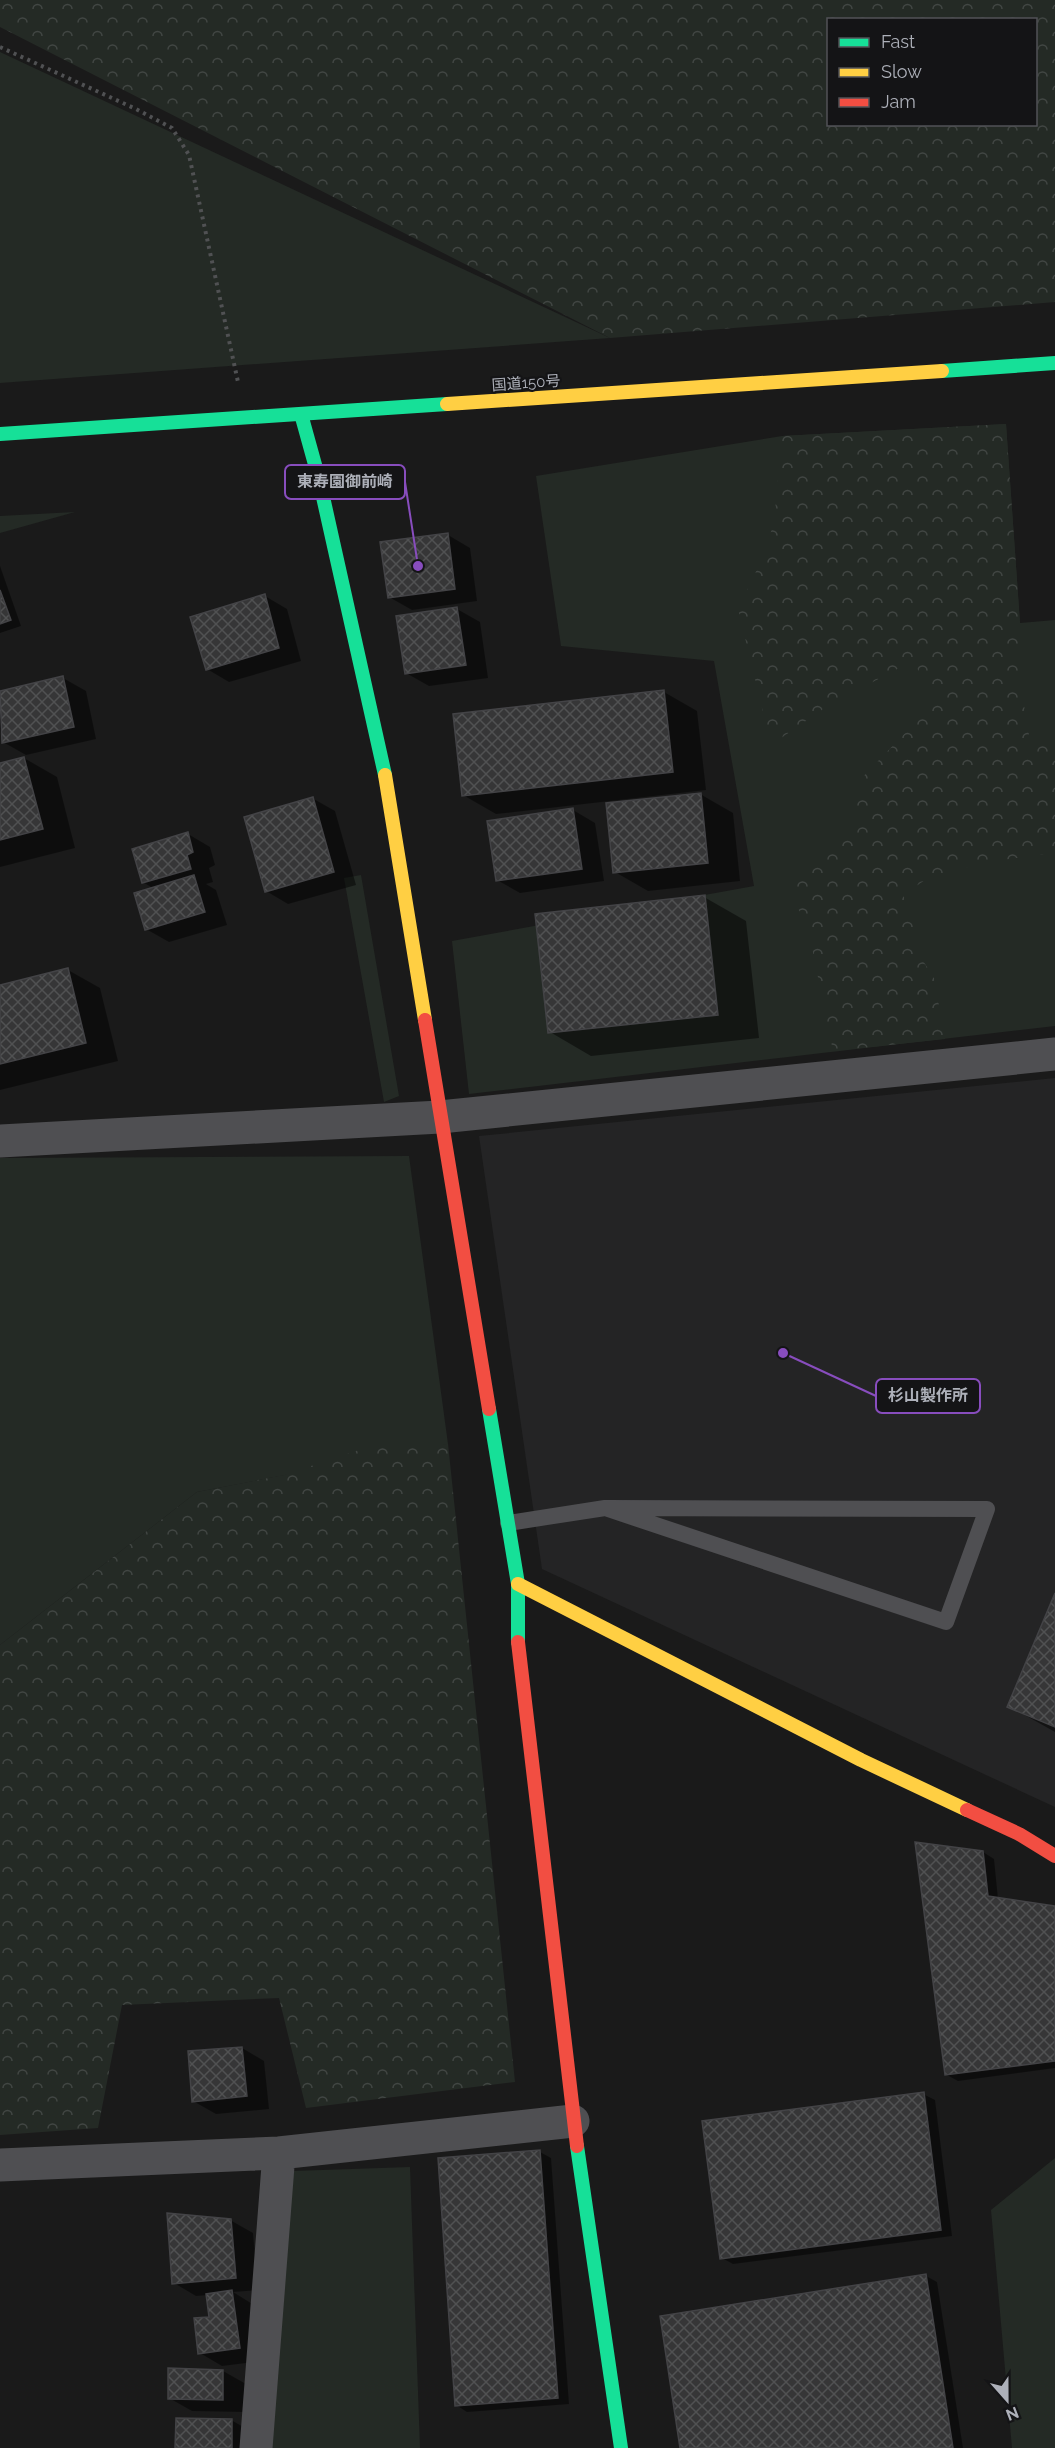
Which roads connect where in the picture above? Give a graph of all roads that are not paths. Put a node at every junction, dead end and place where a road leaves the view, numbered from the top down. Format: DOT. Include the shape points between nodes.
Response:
graph roads {
  1 [pos="1055,363"];
  2 [pos="302,414"];
  3 [pos="0,434"];
  4 [pos="1055,1054"];
  5 [pos="440,1116"];
  6 [pos="0,1141"];
  7 [pos="605,1508"];
  8 [pos="508,1523"];
  9 [pos="518,1584"];
  10 [pos="1055,1856"];
  11 [pos="573,2121"];
  12 [pos="279,2152"];
  13 [pos="0,2165"];
  14 [pos="256,2448"];
  15 [pos="621,2448"];
  1 -- 2 [label="main road, 国道150号"];
  2 -- 3 [label="main road, 国道150号"];
  2 -- 5 [label="main road" via="386,781"];
  4 -- 5 [label="street"];
  5 -- 6 [label="street"];
  5 -- 8 [label="main road"];
  7 -- 7 [label="lane" via="946,1622 987,1509 617,1508"];
  7 -- 8 [label="lane"];
  8 -- 9 [label="main road"];
  9 -- 10 [label="main road" via="861,1760 1019,1834"];
  9 -- 11 [label="main road" via="516,1632"];
  11 -- 12 [label="street"];
  11 -- 15 [label="main road"];
  12 -- 13 [label="street"];
  12 -- 14 [label="street"];
}
